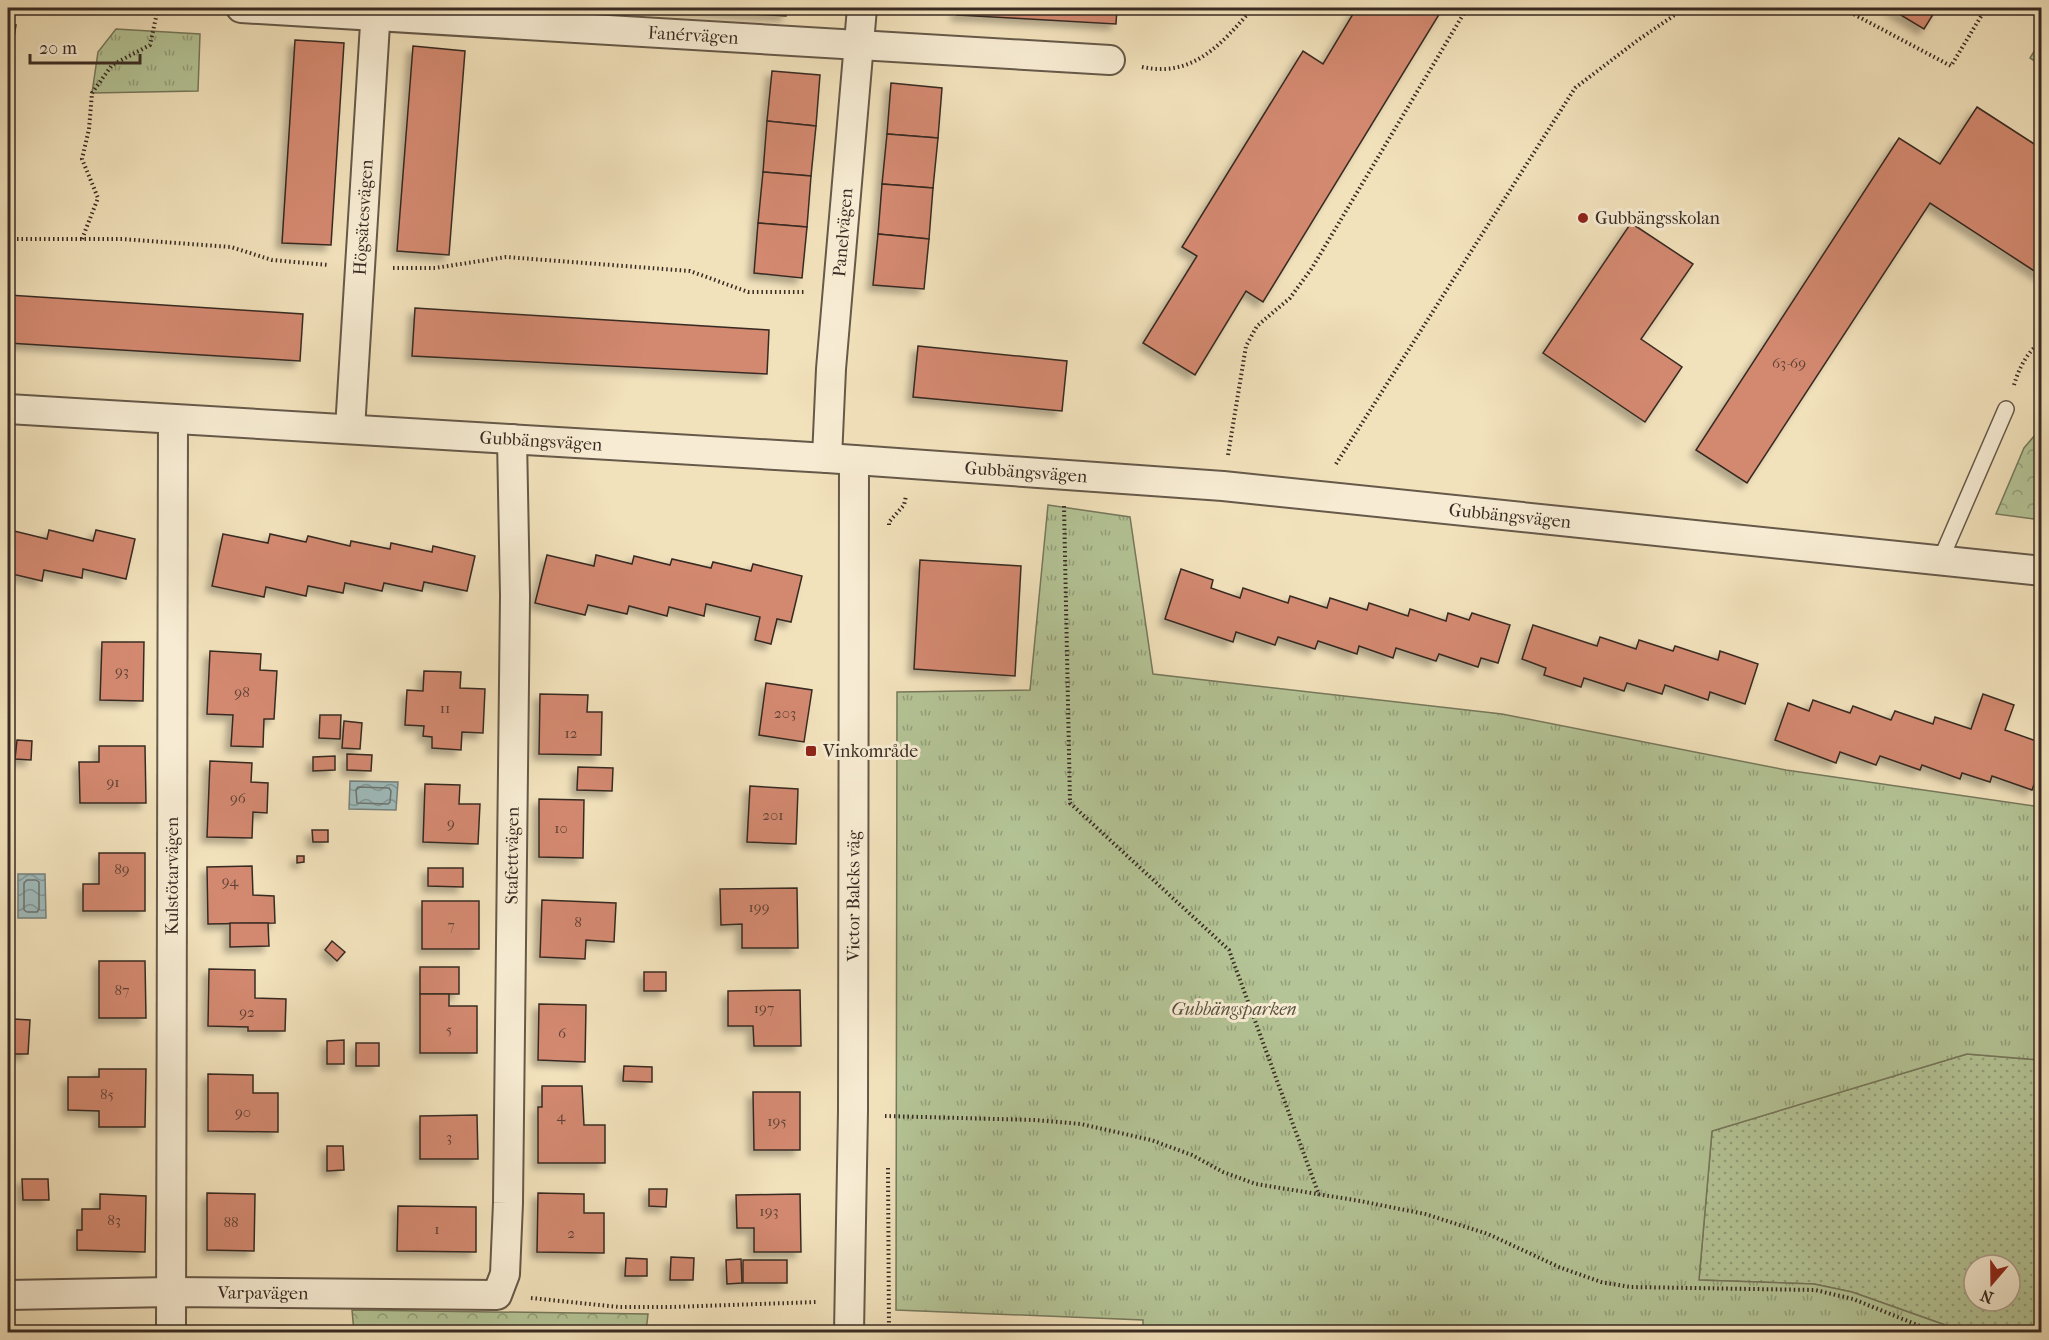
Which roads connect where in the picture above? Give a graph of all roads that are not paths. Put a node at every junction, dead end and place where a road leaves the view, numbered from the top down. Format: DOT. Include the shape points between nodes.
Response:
graph roads {
  1 [pos="241,8"];
  2 [pos="862,8"];
  3 [pos="376,12"];
  4 [pos="860,44"];
  5 [pos="1110,60"];
  6 [pos="8,409"];
  7 [pos="2006,409"];
  8 [pos="174,419"];
  9 [pos="350,429"];
  10 [pos="512,439"];
  11 [pos="841,459"];
  12 [pos="1940,561"];
  13 [pos="2042,571"];
  14 [pos="501,1284"];
  15 [pos="171,1292"];
  16 [pos="8,1295"];
  17 [pos="171,1332"];
  18 [pos="849,1332"];
  1 -- 3 [label="street, Fanérvägen"];
  2 -- 4 [label="street, Panelvägen"];
  3 -- 4 [label="street, Fanérvägen"];
  3 -- 9 [label="street, Högsätesvägen"];
  4 -- 5 [label="street, Fanérvägen"];
  4 -- 11 [label="street, Panelvägen" via="831,369"];
  6 -- 8 [label="street, Gubbängsvägen"];
  7 -- 12 [label="lane"];
  8 -- 9 [label="street, Gubbängsvägen"];
  8 -- 15 [label="street, Kulstötarvägen"];
  9 -- 10 [label="street, Gubbängsvägen"];
  10 -- 11 [label="street, Gubbängsvägen"];
  10 -- 14 [label="street, Stafettvägen" via="515,596 508,1203"];
  11 -- 12 [label="street, Gubbängsvägen" via="1223,486"];
  11 -- 18 [label="street, Victor Balcks väg" via="853,1111"];
  12 -- 13 [label="street, Gubbängsvägen"];
  14 -- 15 [label="street, Varpavägen"];
  15 -- 16 [label="street, Varpavägen"];
  15 -- 17 [label="street, Kulstötarvägen"];
}
